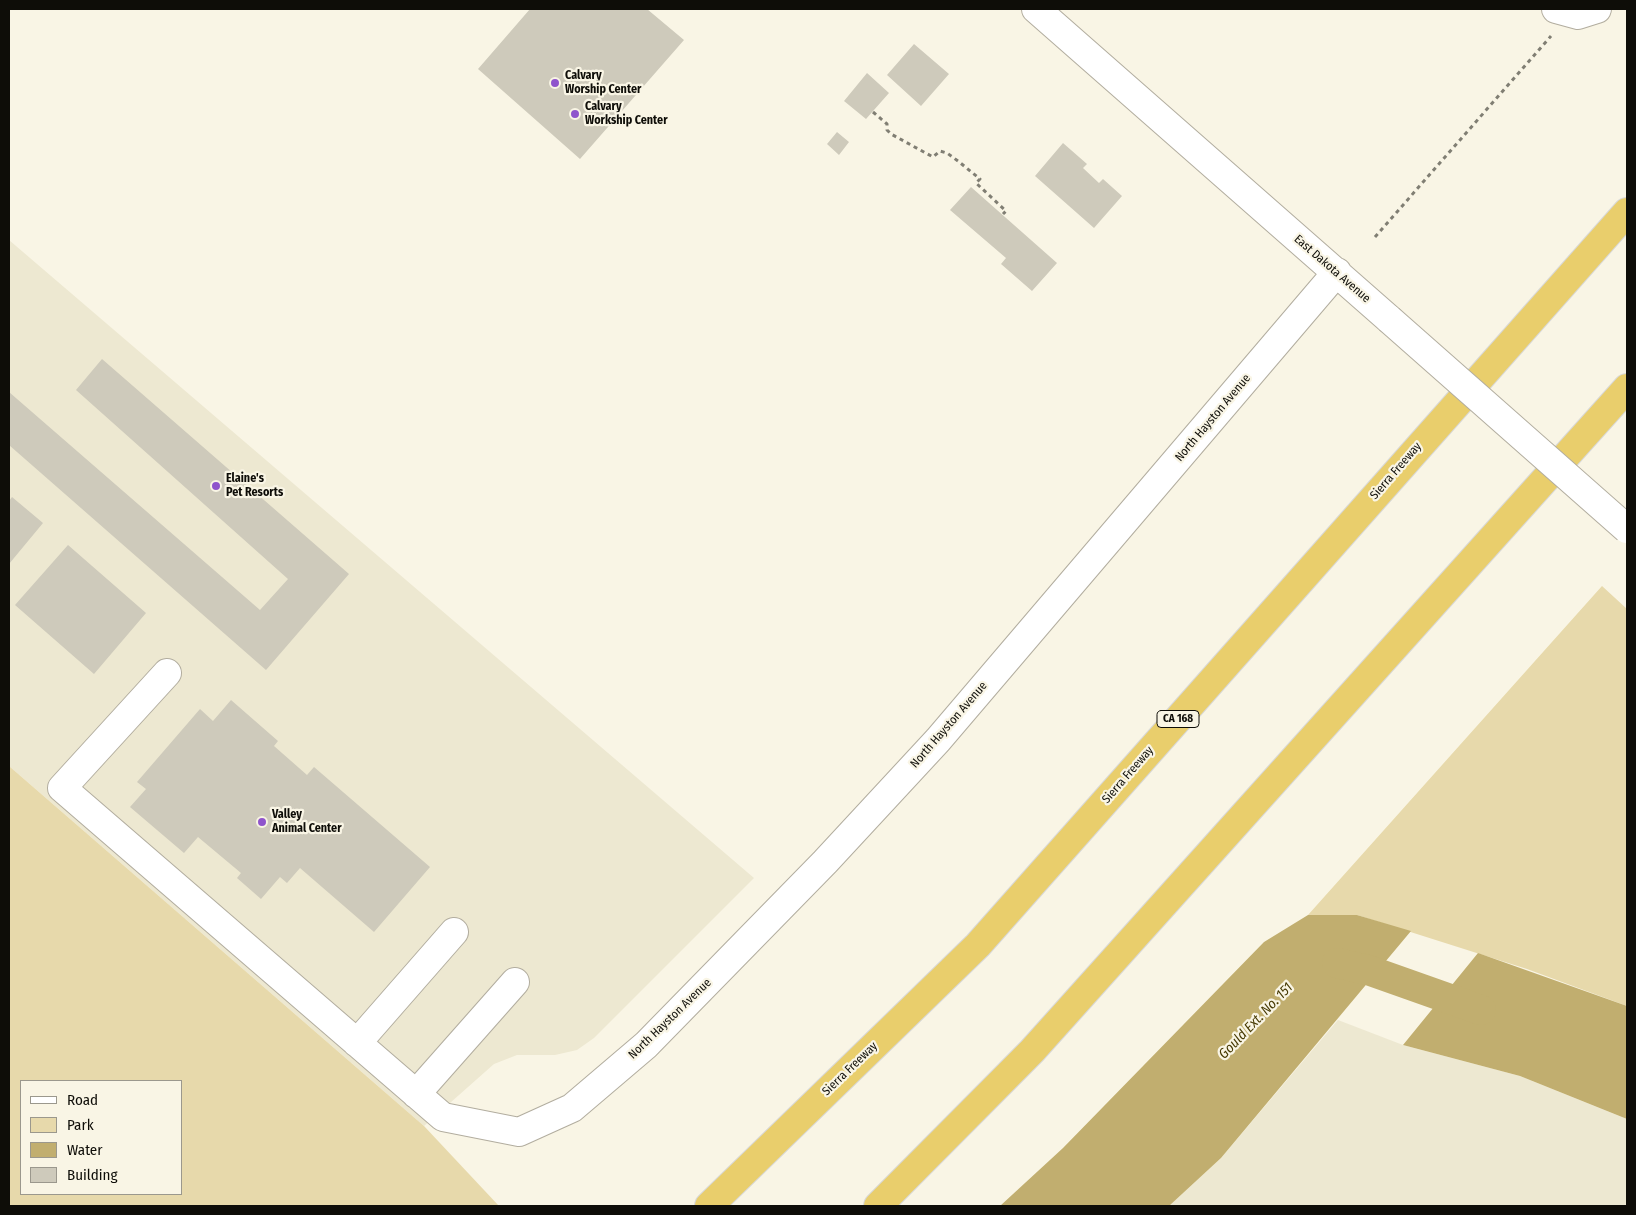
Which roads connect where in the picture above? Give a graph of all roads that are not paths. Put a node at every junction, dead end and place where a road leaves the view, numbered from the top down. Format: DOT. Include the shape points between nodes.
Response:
graph roads {
  1 [pos="1036,9"];
  2 [pos="1627,212"];
  3 [pos="1337,272"];
  4 [pos="1627,388"];
  5 [pos="1627,529"];
  6 [pos="166,674"];
  7 [pos="454,932"];
  8 [pos="515,982"];
  9 [pos="358,1043"];
  10 [pos="416,1094"];
  11 [pos="708,1206"];
  12 [pos="878,1206"];
  1 -- 3 [label="street, East Dakota Avenue"];
  2 -- 11 [label="highway, Sierra Freeway / CA 168" via="978,945"];
  3 -- 5 [label="street, East Dakota Avenue, bridge"];
  3 -- 10 [label="street, North Hayston Avenue" via="938,740 825,862 646,1045 572,1108 519,1132 443,1117"];
  4 -- 12 [label="highway" via="1032,1052"];
  6 -- 9 [label="street" via="62,788"];
  7 -- 9 [label="street"];
  8 -- 10 [label="street"];
  9 -- 10 [label="street"];
}
